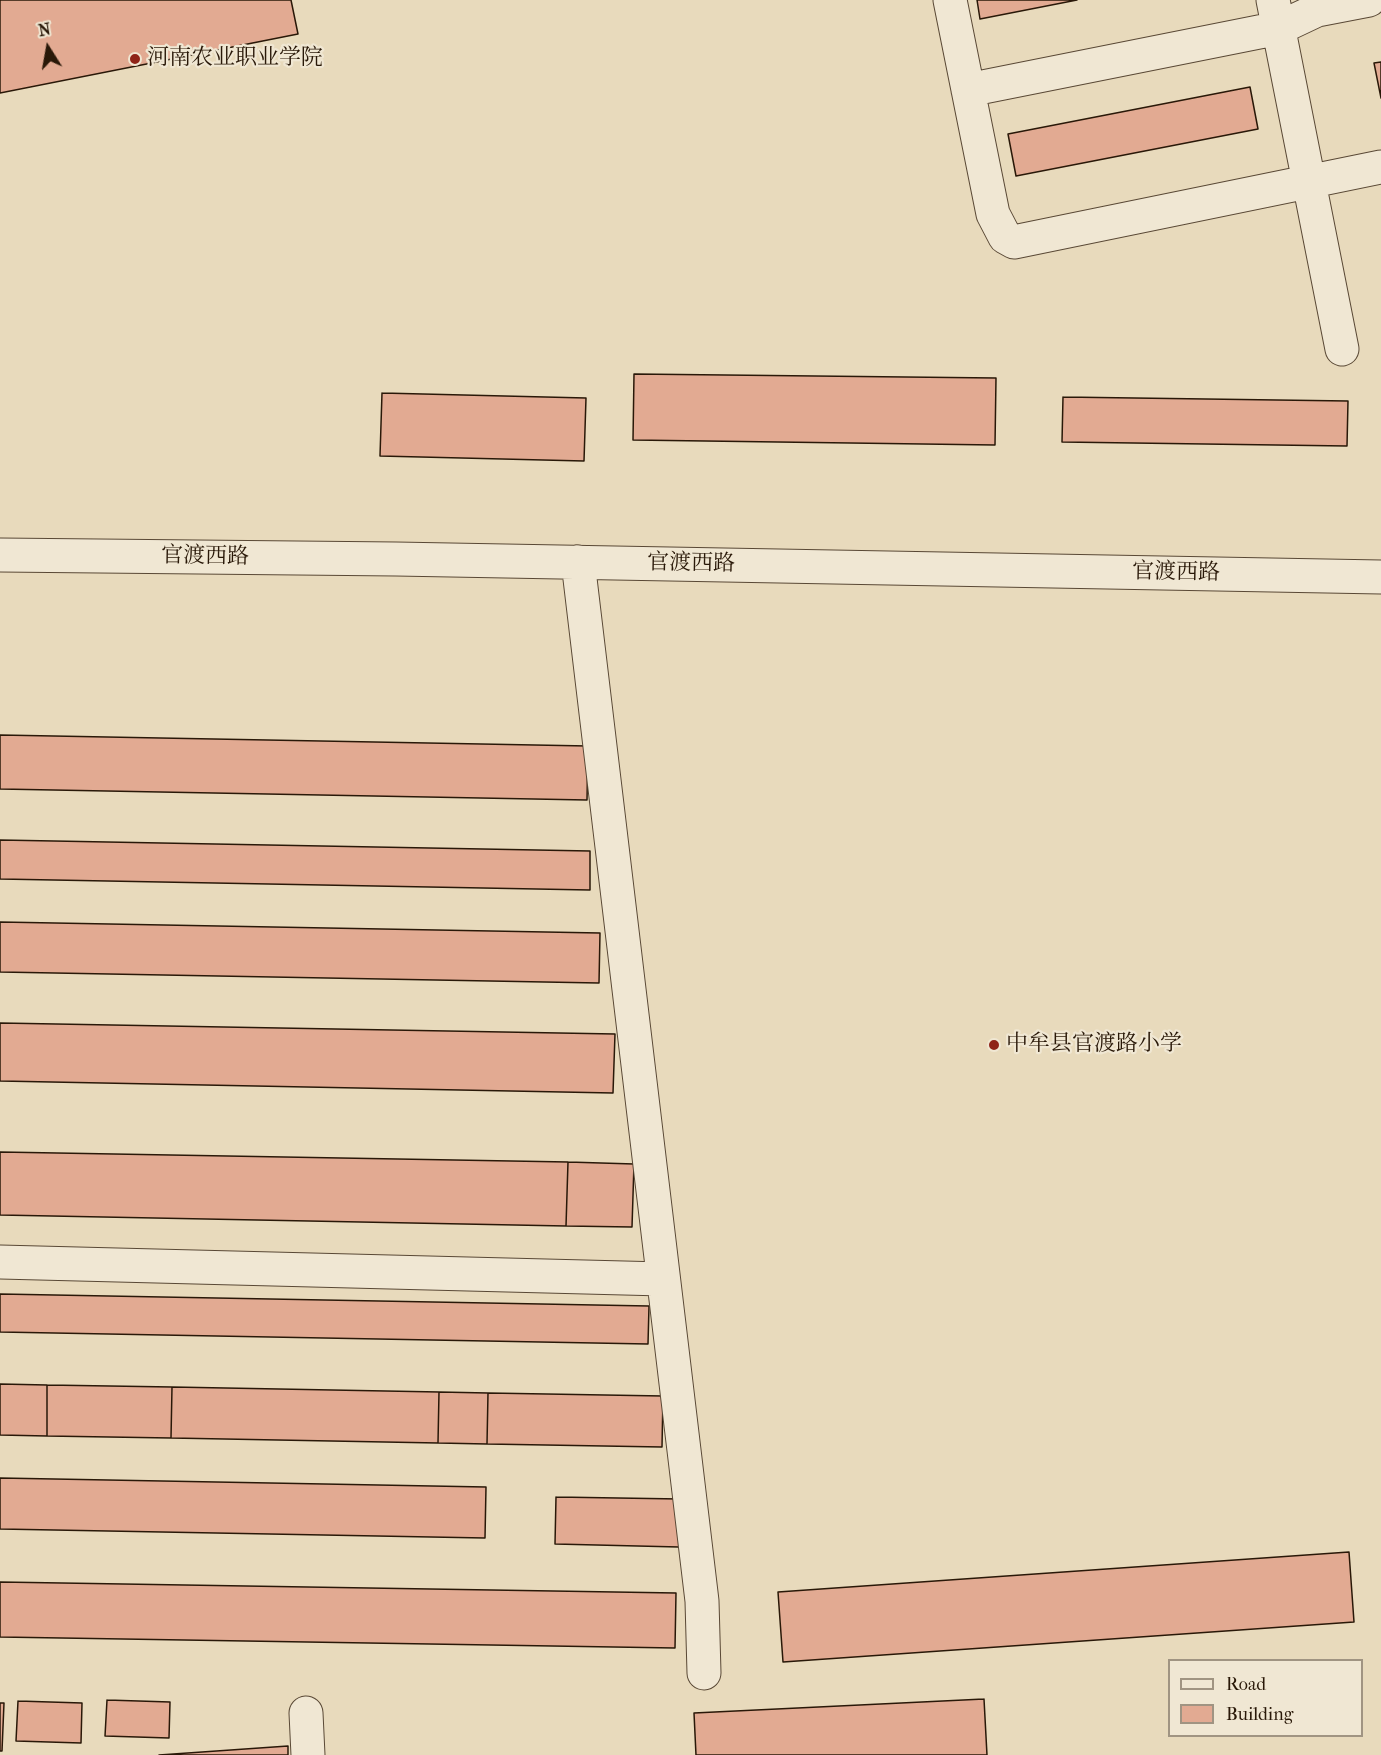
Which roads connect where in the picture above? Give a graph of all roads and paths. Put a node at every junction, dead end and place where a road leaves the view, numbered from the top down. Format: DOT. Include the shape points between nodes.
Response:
graph roads {
  1 [pos="951,0"];
  2 [pos="1369,0"];
  3 [pos="1276,14"];
  4 [pos="968,90"];
  5 [pos="1381,167"];
  6 [pos="1309,182"];
  7 [pos="1342,349"];
  8 [pos="0,555"];
  9 [pos="578,562"];
  10 [pos="1381,577"];
  11 [pos="0,1262"];
  12 [pos="663,1279"];
  13 [pos="704,1673"];
  14 [pos="306,1713"];
  15 [pos="308,1755"];
  1 -- 4 [label="street"];
  2 -- 3 [label="street"];
  3 -- 4 [label="street"];
  3 -- 6 [label="street"];
  4 -- 6 [label="street" via="993,214 1005,237 1014,242"];
  5 -- 6 [label="street"];
  6 -- 7 [label="street"];
  8 -- 9 [label="street, 官渡西路"];
  9 -- 10 [label="street, 官渡西路"];
  9 -- 12 [label="street"];
  11 -- 12 [label="street"];
  12 -- 13 [label="street" via="702,1601"];
  14 -- 15 [label="street"];
}
